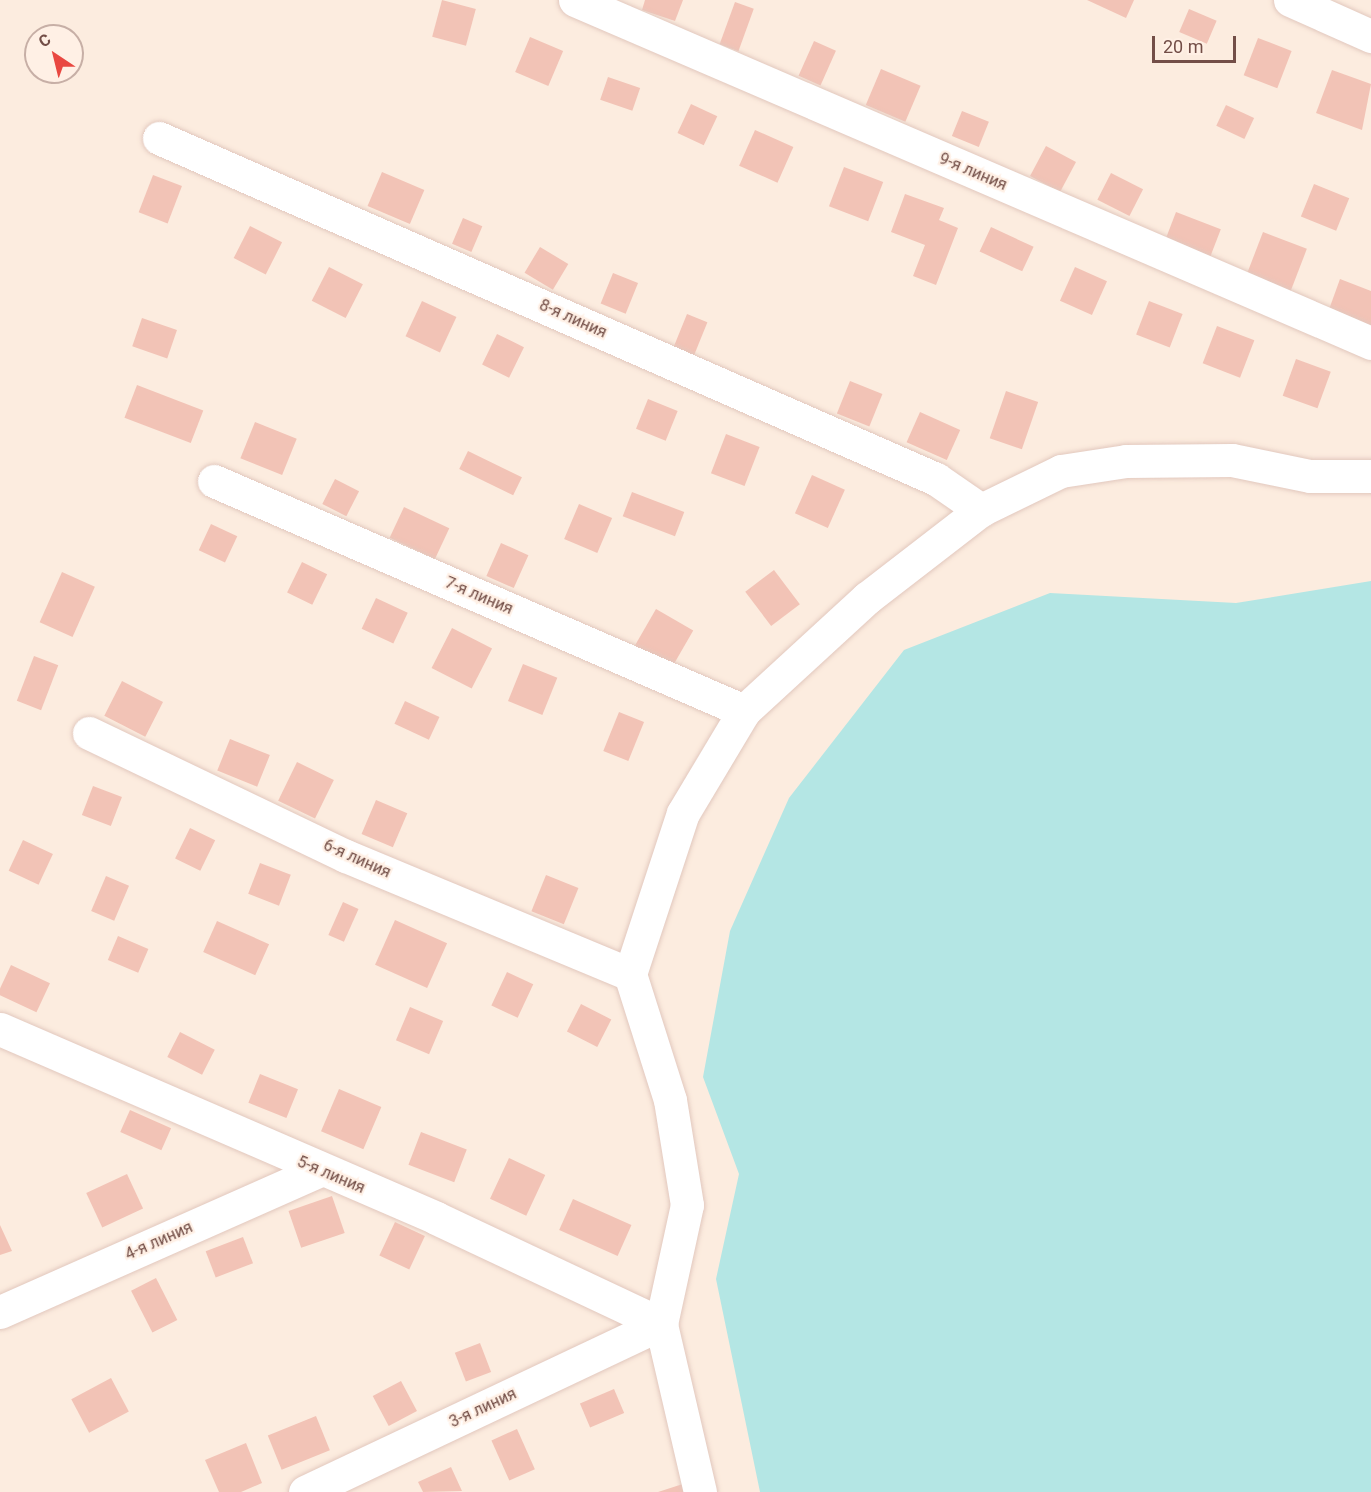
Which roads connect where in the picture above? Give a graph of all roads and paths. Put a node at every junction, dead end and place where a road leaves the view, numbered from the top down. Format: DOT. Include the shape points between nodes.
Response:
graph roads {
  1 [pos="575,0"];
  2 [pos="1290,0"];
  3 [pos="1371,36"];
  4 [pos="159,138"];
  5 [pos="1371,343"];
  6 [pos="1371,476"];
  7 [pos="214,482"];
  8 [pos="981,510"];
  9 [pos="744,711"];
  10 [pos="89,733"];
  11 [pos="630,974"];
  12 [pos="0,1029"];
  13 [pos="318,1171"];
  14 [pos="0,1312"];
  15 [pos="661,1324"];
  16 [pos="305,1492"];
  17 [pos="700,1492"];
  1 -- 5 [label="street, 9-я линия"];
  2 -- 3 [label="street"];
  4 -- 8 [label="street, 8-я линия" via="936,479"];
  6 -- 8 [label="street" via="1310,476 1232,460 1126,461 1061,471"];
  7 -- 9 [label="street, 7-я линия"];
  8 -- 9 [label="street" via="867,598"];
  9 -- 11 [label="street" via="683,813"];
  10 -- 11 [label="street, 6-я линия" via="346,856"];
  11 -- 15 [label="street" via="669,1100 687,1205"];
  12 -- 13 [label="street, 5-я линия"];
  13 -- 14 [label="street, 4-я линия"];
  13 -- 15 [label="street, 5-я линия" via="436,1218"];
  15 -- 16 [label="street, 3-я линия"];
  15 -- 17 [label="street"];
}
